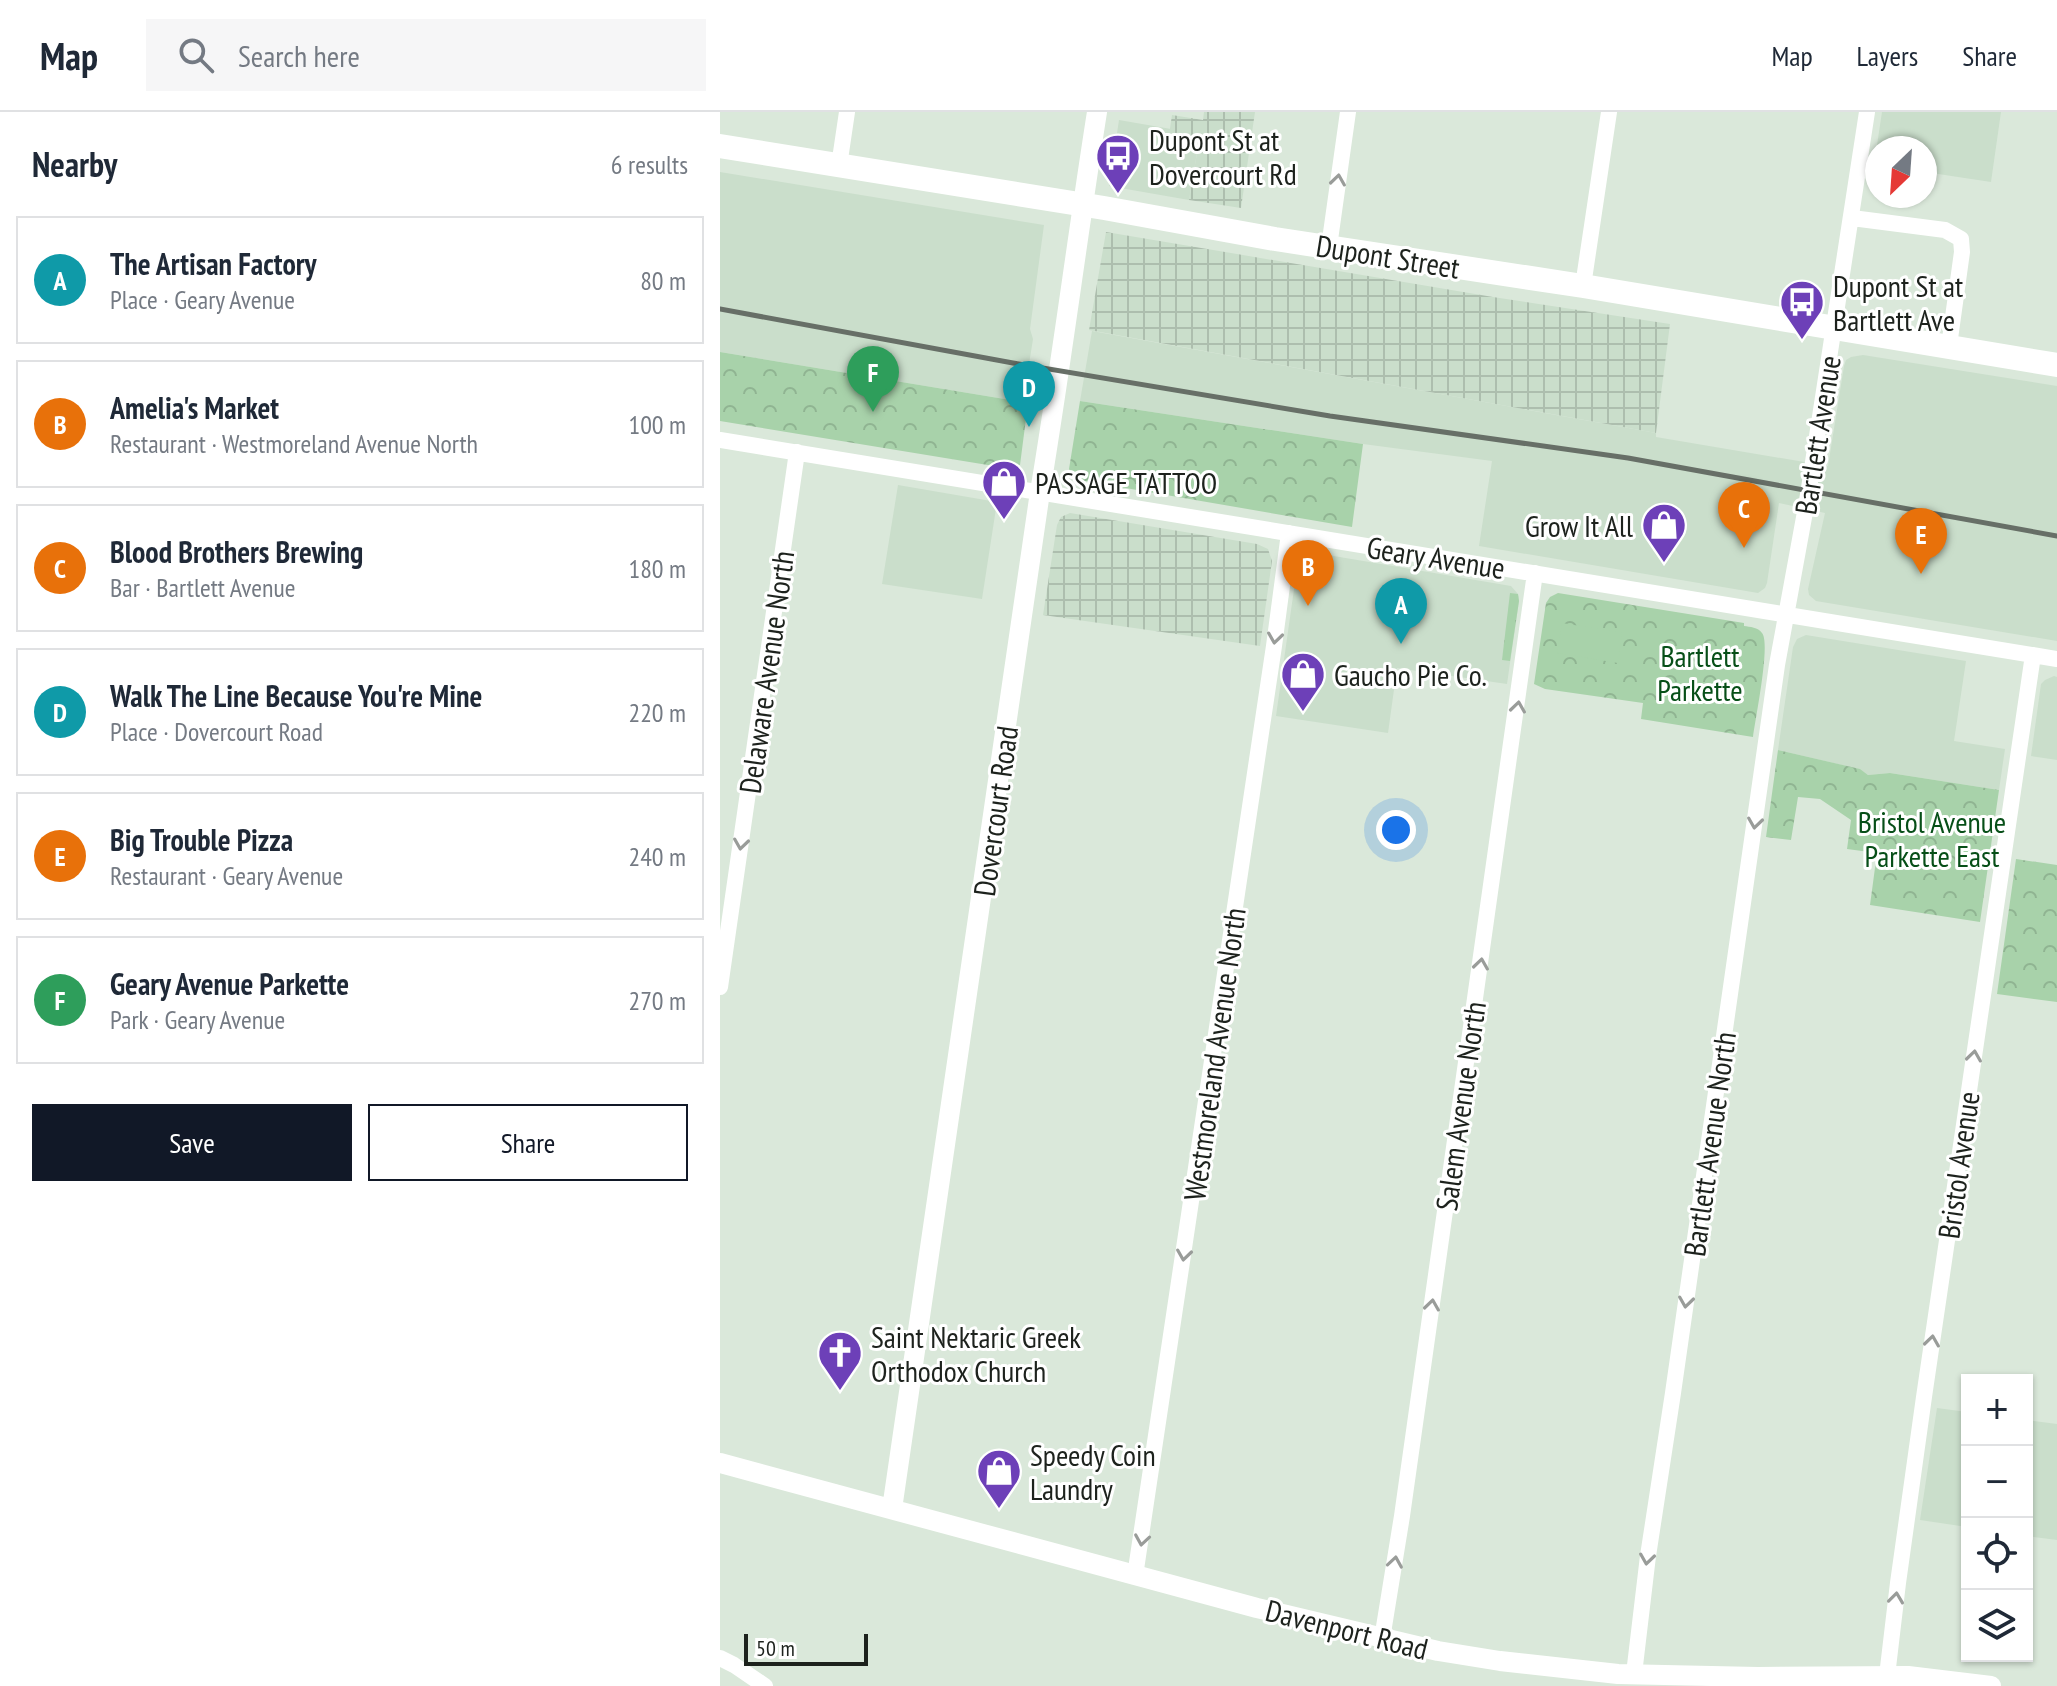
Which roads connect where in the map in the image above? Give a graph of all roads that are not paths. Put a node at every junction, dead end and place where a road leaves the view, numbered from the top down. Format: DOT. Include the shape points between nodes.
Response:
graph roads {
  1 [pos="847,112"];
  2 [pos="1097,112"];
  3 [pos="1348,112"];
  4 [pos="1609,112"];
  5 [pos="1867,112"];
  6 [pos="720,146"];
  7 [pos="839,166"];
  8 [pos="1082,205"];
  9 [pos="1852,218"];
  10 [pos="1329,247"];
  11 [pos="1583,286"];
  12 [pos="1834,328"];
  13 [pos="1949,346"];
  14 [pos="2057,365"];
  15 [pos="720,440"];
  16 [pos="797,452"];
  17 [pos="1040,492"];
  18 [pos="1289,533"];
  19 [pos="1535,573"];
  20 [pos="1785,614"];
  21 [pos="2033,655"];
  22 [pos="2057,659"];
  23 [pos="720,987"];
  24 [pos="720,1463"];
  25 [pos="892,1509"];
  26 [pos="1135,1576"];
  27 [pos="1382,1639"];
  28 [pos="720,1658"];
  29 [pos="1634,1674"];
  30 [pos="1887,1676"];
  31 [pos="765,1686"];
  32 [pos="1991,1686"];
  1 -- 7 [label="street"];
  2 -- 8 [label="street, Dovercourt Road"];
  10 -- 3 [label="street, one-way"];
  4 -- 11 [label="street"];
  5 -- 9 [label="street, Bartlett Avenue"];
  6 -- 7 [label="main road, Dupont Street"];
  7 -- 8 [label="main road, Dupont Street"];
  8 -- 10 [label="main road, Dupont Street"];
  8 -- 17 [label="street, Dovercourt Road"];
  9 -- 12 [label="street, Bartlett Avenue"];
  9 -- 13 [label="street" via="1945,230 1961,239"];
  10 -- 11 [label="main road, Dupont Street"];
  11 -- 12 [label="main road, Dupont Street"];
  12 -- 13 [label="main road, Dupont Street"];
  12 -- 20 [label="street, Bartlett Avenue"];
  13 -- 14 [label="main road, Dupont Street"];
  15 -- 16 [label="street, Geary Avenue"];
  16 -- 17 [label="street, Geary Avenue"];
  16 -- 23 [label="street, Delaware Avenue North, one-way"];
  17 -- 18 [label="street, Geary Avenue"];
  17 -- 25 [label="street, Dovercourt Road"];
  18 -- 19 [label="street, Geary Avenue"];
  18 -- 26 [label="street, Westmoreland Avenue North, one-way"];
  19 -- 20 [label="street, Geary Avenue"];
  27 -- 19 [label="street, Salem Avenue North, one-way"];
  20 -- 21 [label="street, Geary Avenue"];
  20 -- 29 [label="street, Bartlett Avenue North, one-way"];
  21 -- 22 [label="street, Geary Avenue"];
  30 -- 21 [label="street, Bristol Avenue, one-way"];
  24 -- 25 [label="street, Davenport Road"];
  25 -- 26 [label="street, Davenport Road"];
  26 -- 27 [label="street, Davenport Road"];
  27 -- 29 [label="street, Davenport Road" via="1500,1661"];
  28 -- 31 [label="street"];
  29 -- 30 [label="street, Davenport Road"];
  30 -- 32 [label="street, Davenport Road"];
}
